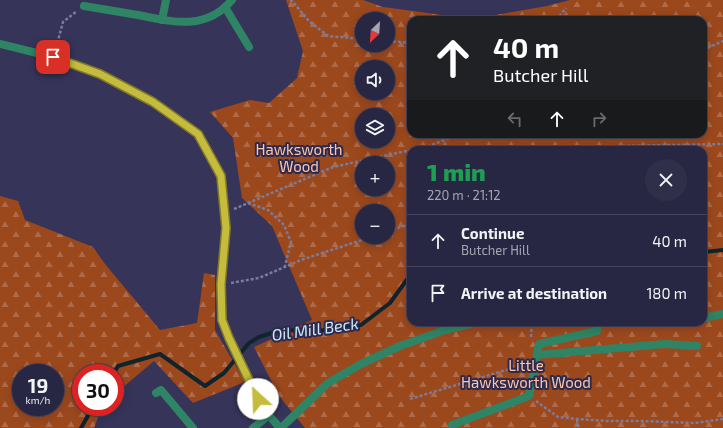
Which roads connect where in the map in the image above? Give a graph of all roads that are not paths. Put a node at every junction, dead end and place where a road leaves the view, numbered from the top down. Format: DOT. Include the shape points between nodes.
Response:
graph roads {
  1 [pos="166,0"];
  2 [pos="232,0"];
  3 [pos="84,6"];
  4 [pos="225,8"];
  5 [pos="162,20"];
  6 [pos="0,44"];
  7 [pos="249,47"];
  8 [pos="723,314"];
  9 [pos="707,317"];
  10 [pos="462,326"];
  11 [pos="598,326"];
  12 [pos="697,346"];
  13 [pos="537,355"];
  14 [pos="156,393"];
  15 [pos="268,416"];
  16 [pos="452,425"];
  17 [pos="193,428"];
  18 [pos="254,428"];
  19 [pos="281,428"];
  1 -- 5 [label="street"];
  2 -- 4 [label="street"];
  3 -- 5 [label="street"];
  4 -- 5 [label="street" via="200,21"];
  4 -- 7 [label="street"];
  6 -- 15 [label="street" via="53,57 100,74 147,98 198,134 221,176 226,228 221,284 222,320"];
  8 -- 9 [label="street"];
  10 -- 19 [label="street" via="400,346 361,364 328,383"];
  11 -- 13 [label="street" via="597,331 539,344"];
  12 -- 13 [label="street" via="665,344"];
  13 -- 16 [label="street" via="529,396"];
  14 -- 17 [label="street" via="161,390"];
  15 -- 18 [label="street"];
  15 -- 19 [label="street"];
}
